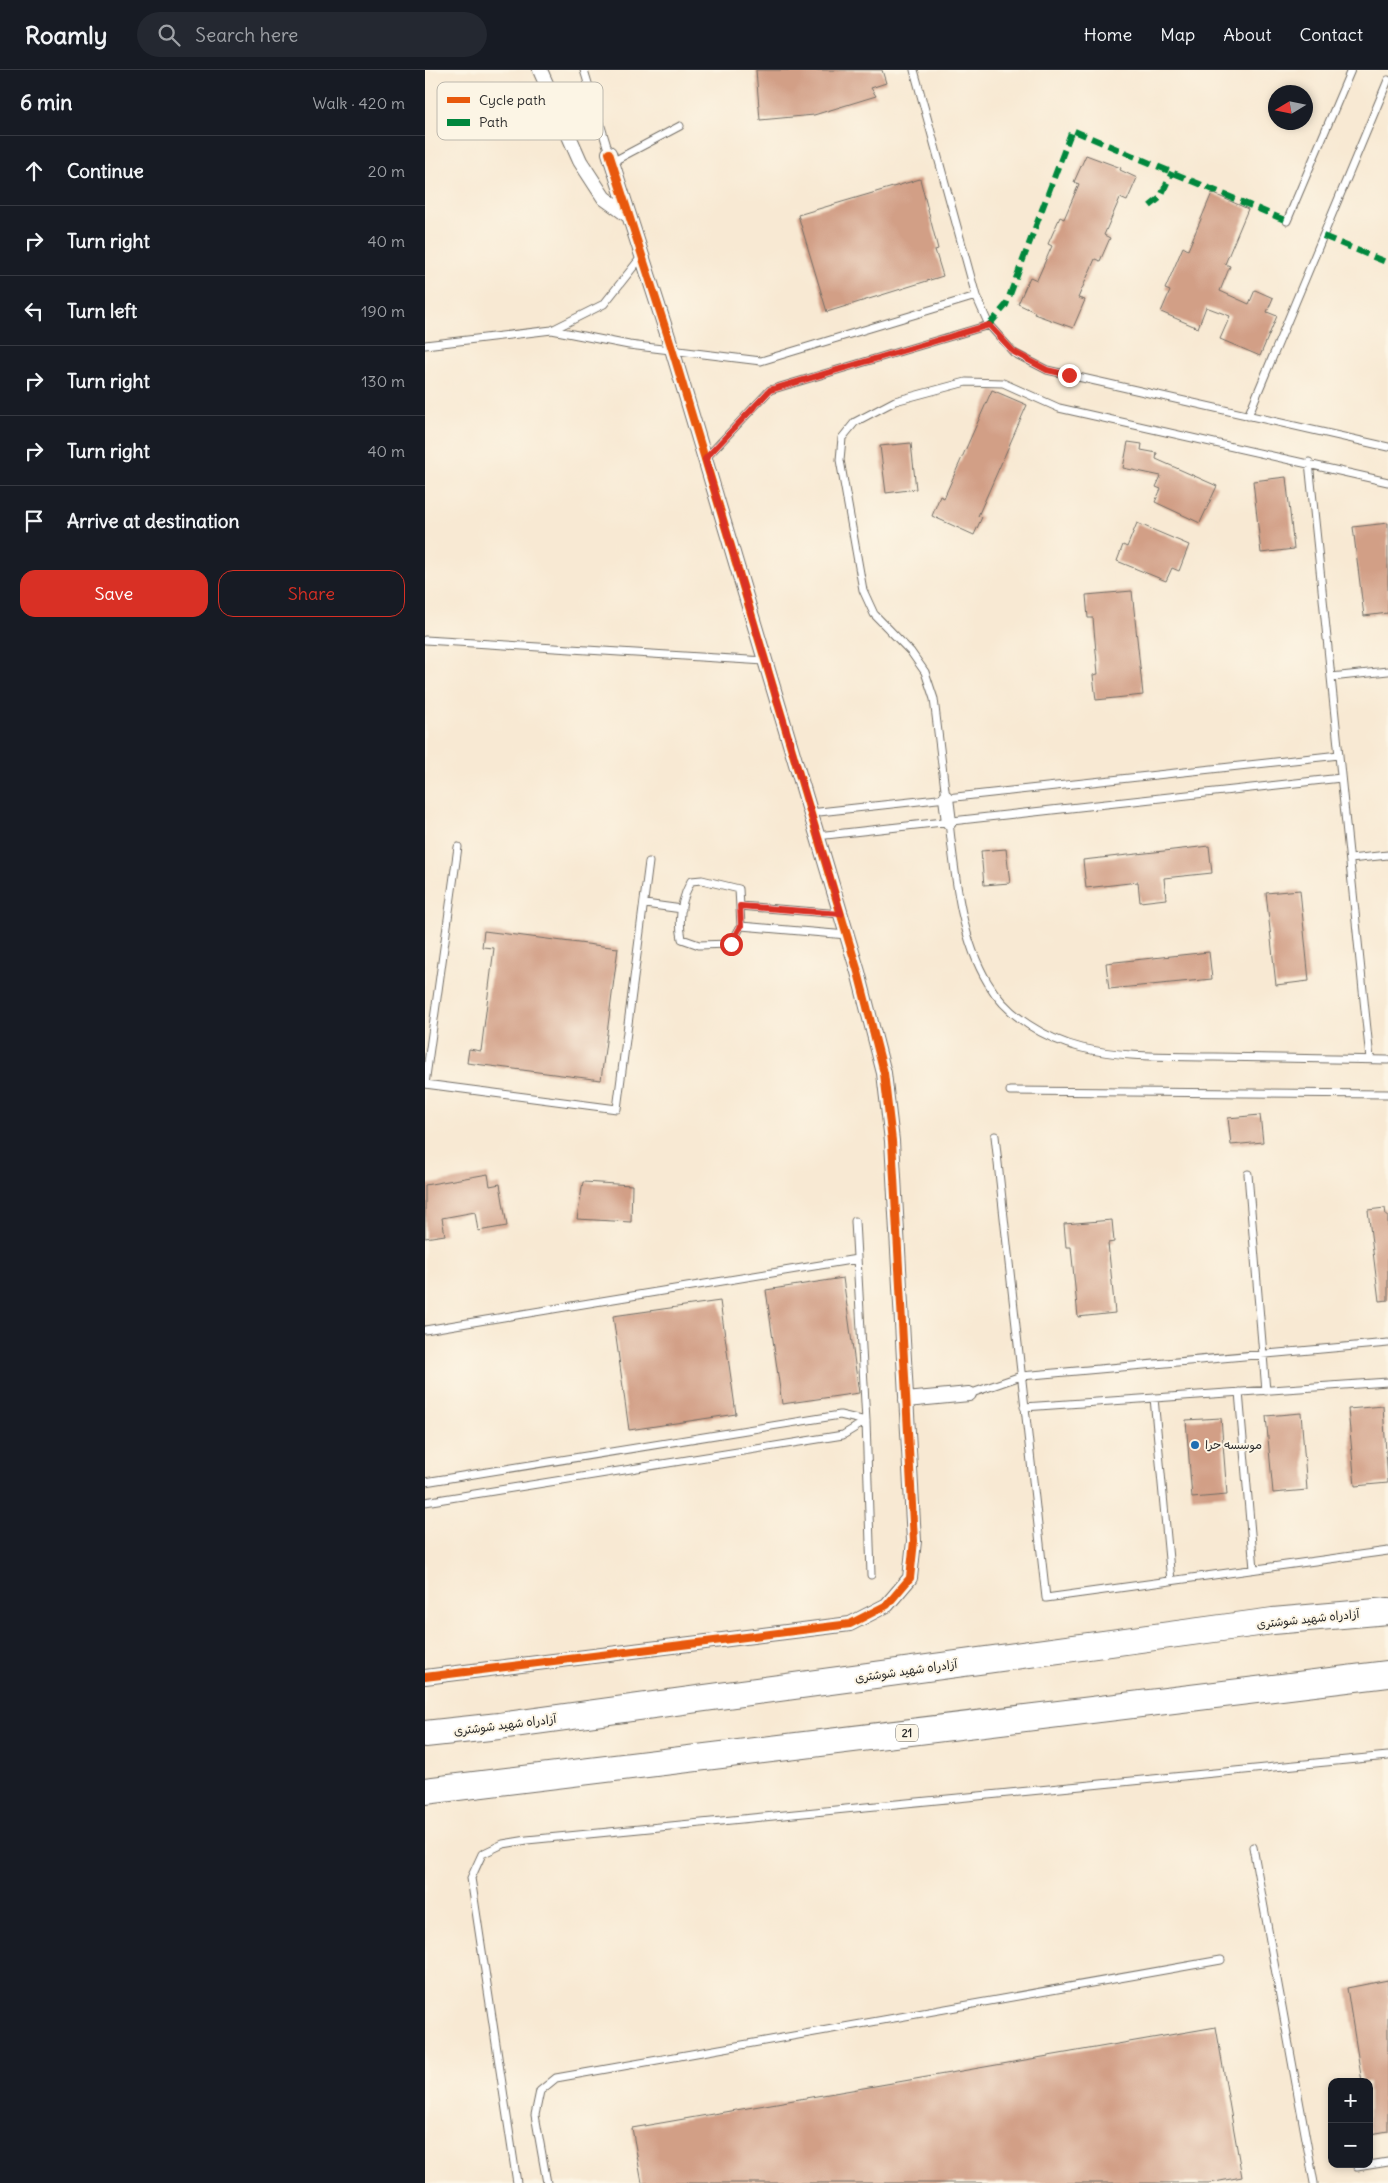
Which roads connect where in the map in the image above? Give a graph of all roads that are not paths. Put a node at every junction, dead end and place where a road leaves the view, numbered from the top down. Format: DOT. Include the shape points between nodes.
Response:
graph roads {
  1 [pos="540,70"];
  2 [pos="584,70"];
  3 [pos="914,70"];
  4 [pos="1351,70"];
  5 [pos="1388,80"];
  6 [pos="545,82"];
  7 [pos="588,82"];
  8 [pos="680,126"];
  9 [pos="603,134"];
  10 [pos="571,140"];
  11 [pos="610,158"];
  12 [pos="629,216"];
  13 [pos="1287,221"];
  14 [pos="642,256"];
  15 [pos="976,296"];
  16 [pos="989,325"];
  17 [pos="552,330"];
  18 [pos="425,345"];
  19 [pos="672,349"];
  20 [pos="1248,416"];
  21 [pos="1388,447"];
  22 [pos="705,459"];
  23 [pos="1309,462"];
  24 [pos="1388,482"];
  25 [pos="425,640"];
  26 [pos="765,661"];
  27 [pos="1388,671"];
  28 [pos="1331,677"];
  29 [pos="1339,755"];
  30 [pos="1341,778"];
  31 [pos="946,798"];
  32 [pos="810,813"];
  33 [pos="949,822"];
  34 [pos="817,836"];
  35 [pos="459,848"];
  36 [pos="1388,855"];
  37 [pos="1349,858"];
  38 [pos="649,862"];
  39 [pos="645,904"];
  40 [pos="740,906"];
  41 [pos="682,909"];
  42 [pos="841,914"];
  43 [pos="741,926"];
  44 [pos="847,935"];
  45 [pos="1370,1059"];
  46 [pos="1388,1060"];
  47 [pos="1010,1091"];
  48 [pos="1388,1094"];
  49 [pos="995,1136"];
  50 [pos="1248,1174"];
  51 [pos="855,1221"];
  52 [pos="857,1259"];
  53 [pos="425,1330"];
  54 [pos="1388,1343"];
  55 [pos="1263,1354"];
  56 [pos="1021,1376"];
  57 [pos="1388,1382"];
  58 [pos="1266,1391"];
  59 [pos="1239,1392"];
  60 [pos="969,1394"];
  61 [pos="1155,1398"];
  62 [pos="906,1400"];
  63 [pos="1024,1407"];
  64 [pos="866,1421"];
  65 [pos="425,1482"];
  66 [pos="425,1502"];
  67 [pos="1388,1551"];
  68 [pos="1254,1570"];
  69 [pos="871,1574"];
  70 [pos="1171,1581"];
  71 [pos="1388,1611"];
  72 [pos="1388,1674"];
  73 [pos="425,1677"];
  74 [pos="425,1734"];
  75 [pos="1388,1756"];
  76 [pos="425,1791"];
  77 [pos="1253,1847"];
  78 [pos="1221,1960"];
  79 [pos="1388,2162"];
  80 [pos="1373,2164"];
  81 [pos="517,2183"];
  82 [pos="547,2183"];
  83 [pos="1314,2183"];
  1 -- 6 [label="street"];
  2 -- 7 [label="lane"];
  3 -- 15 [label="lane"];
  4 -- 13 [label="lane"];
  5 -- 20 [label="lane"];
  8 -- 11 [label="lane"];
  9 -- 11 [label="lane"];
  10 -- 12 [label="street" via="604,198"];
  11 -- 12 [label="street"];
  12 -- 14 [label="street"];
  14 -- 17 [label="lane" via="604,304"];
  14 -- 19 [label="street"];
  15 -- 16 [label="lane"];
  15 -- 19 [label="lane" via="761,360"];
  16 -- 20 [label="lane" via="1014,352 1047,370"];
  16 -- 22 [label="lane" via="770,390"];
  17 -- 18 [label="lane"];
  17 -- 19 [label="lane" via="629,345"];
  19 -- 22 [label="street"];
  20 -- 21 [label="lane"];
  22 -- 26 [label="street"];
  23 -- 24 [label="lane"];
  23 -- 28 [label="lane"];
  23 -- 31 [label="lane" via="1059,408 1003,383 966,382 895,402 855,422 842,438 839,460 863,590 874,614 911,652 925,672 934,699"];
  25 -- 26 [label="lane"];
  26 -- 32 [label="street"];
  27 -- 28 [label="lane"];
  28 -- 29 [label="lane"];
  29 -- 30 [label="lane"];
  29 -- 31 [label="lane"];
  30 -- 33 [label="lane"];
  30 -- 37 [label="lane"];
  31 -- 32 [label="lane"];
  31 -- 33 [label="street"];
  32 -- 34 [label="street"];
  33 -- 34 [label="lane"];
  33 -- 45 [label="lane" via="958,899 971,945 988,983 1014,1015 1047,1036 1082,1048 1139,1056"];
  34 -- 42 [label="street"];
  35 -- 39 [label="lane" via="425,1084 617,1109"];
  36 -- 37 [label="lane"];
  37 -- 45 [label="lane"];
  38 -- 39 [label="lane"];
  39 -- 41 [label="lane"];
  40 -- 41 [label="lane" via="739,889 703,880 691,881 683,896"];
  40 -- 42 [label="lane"];
  40 -- 43 [label="lane"];
  41 -- 43 [label="lane" via="679,926 682,939 699,945 731,944"];
  42 -- 44 [label="street"];
  43 -- 44 [label="lane"];
  44 -- 62 [label="street" via="885,1073 892,1141"];
  45 -- 46 [label="lane"];
  47 -- 48 [label="lane"];
  49 -- 56 [label="lane"];
  50 -- 55 [label="lane"];
  51 -- 52 [label="lane"];
  52 -- 53 [label="lane"];
  52 -- 64 [label="lane"];
  54 -- 55 [label="lane"];
  55 -- 56 [label="lane"];
  55 -- 58 [label="lane"];
  56 -- 60 [label="lane"];
  56 -- 63 [label="lane"];
  57 -- 58 [label="lane"];
  58 -- 59 [label="lane"];
  59 -- 61 [label="lane"];
  59 -- 68 [label="lane"];
  60 -- 62 [label="street"];
  61 -- 63 [label="lane"];
  61 -- 70 [label="lane"];
  62 -- 73 [label="street" via="914,1540 910,1578 887,1605 850,1624"];
  63 -- 70 [label="lane" via="1045,1598"];
  64 -- 65 [label="lane" via="840,1415"];
  64 -- 66 [label="lane" via="843,1435"];
  64 -- 69 [label="lane"];
  67 -- 68 [label="lane"];
  68 -- 70 [label="lane"];
  71 -- 74 [label="highway, آزادراه شهید شوشتری" via="1273,1621"];
  72 -- 76 [label="highway, 21"];
  75 -- 81 [label="lane" via="527,1840 503,1844 482,1854 471,1878"];
  77 -- 83 [label="lane"];
  78 -- 82 [label="lane" via="556,2078 540,2090 535,2115"];
  79 -- 80 [label="lane"];
}
